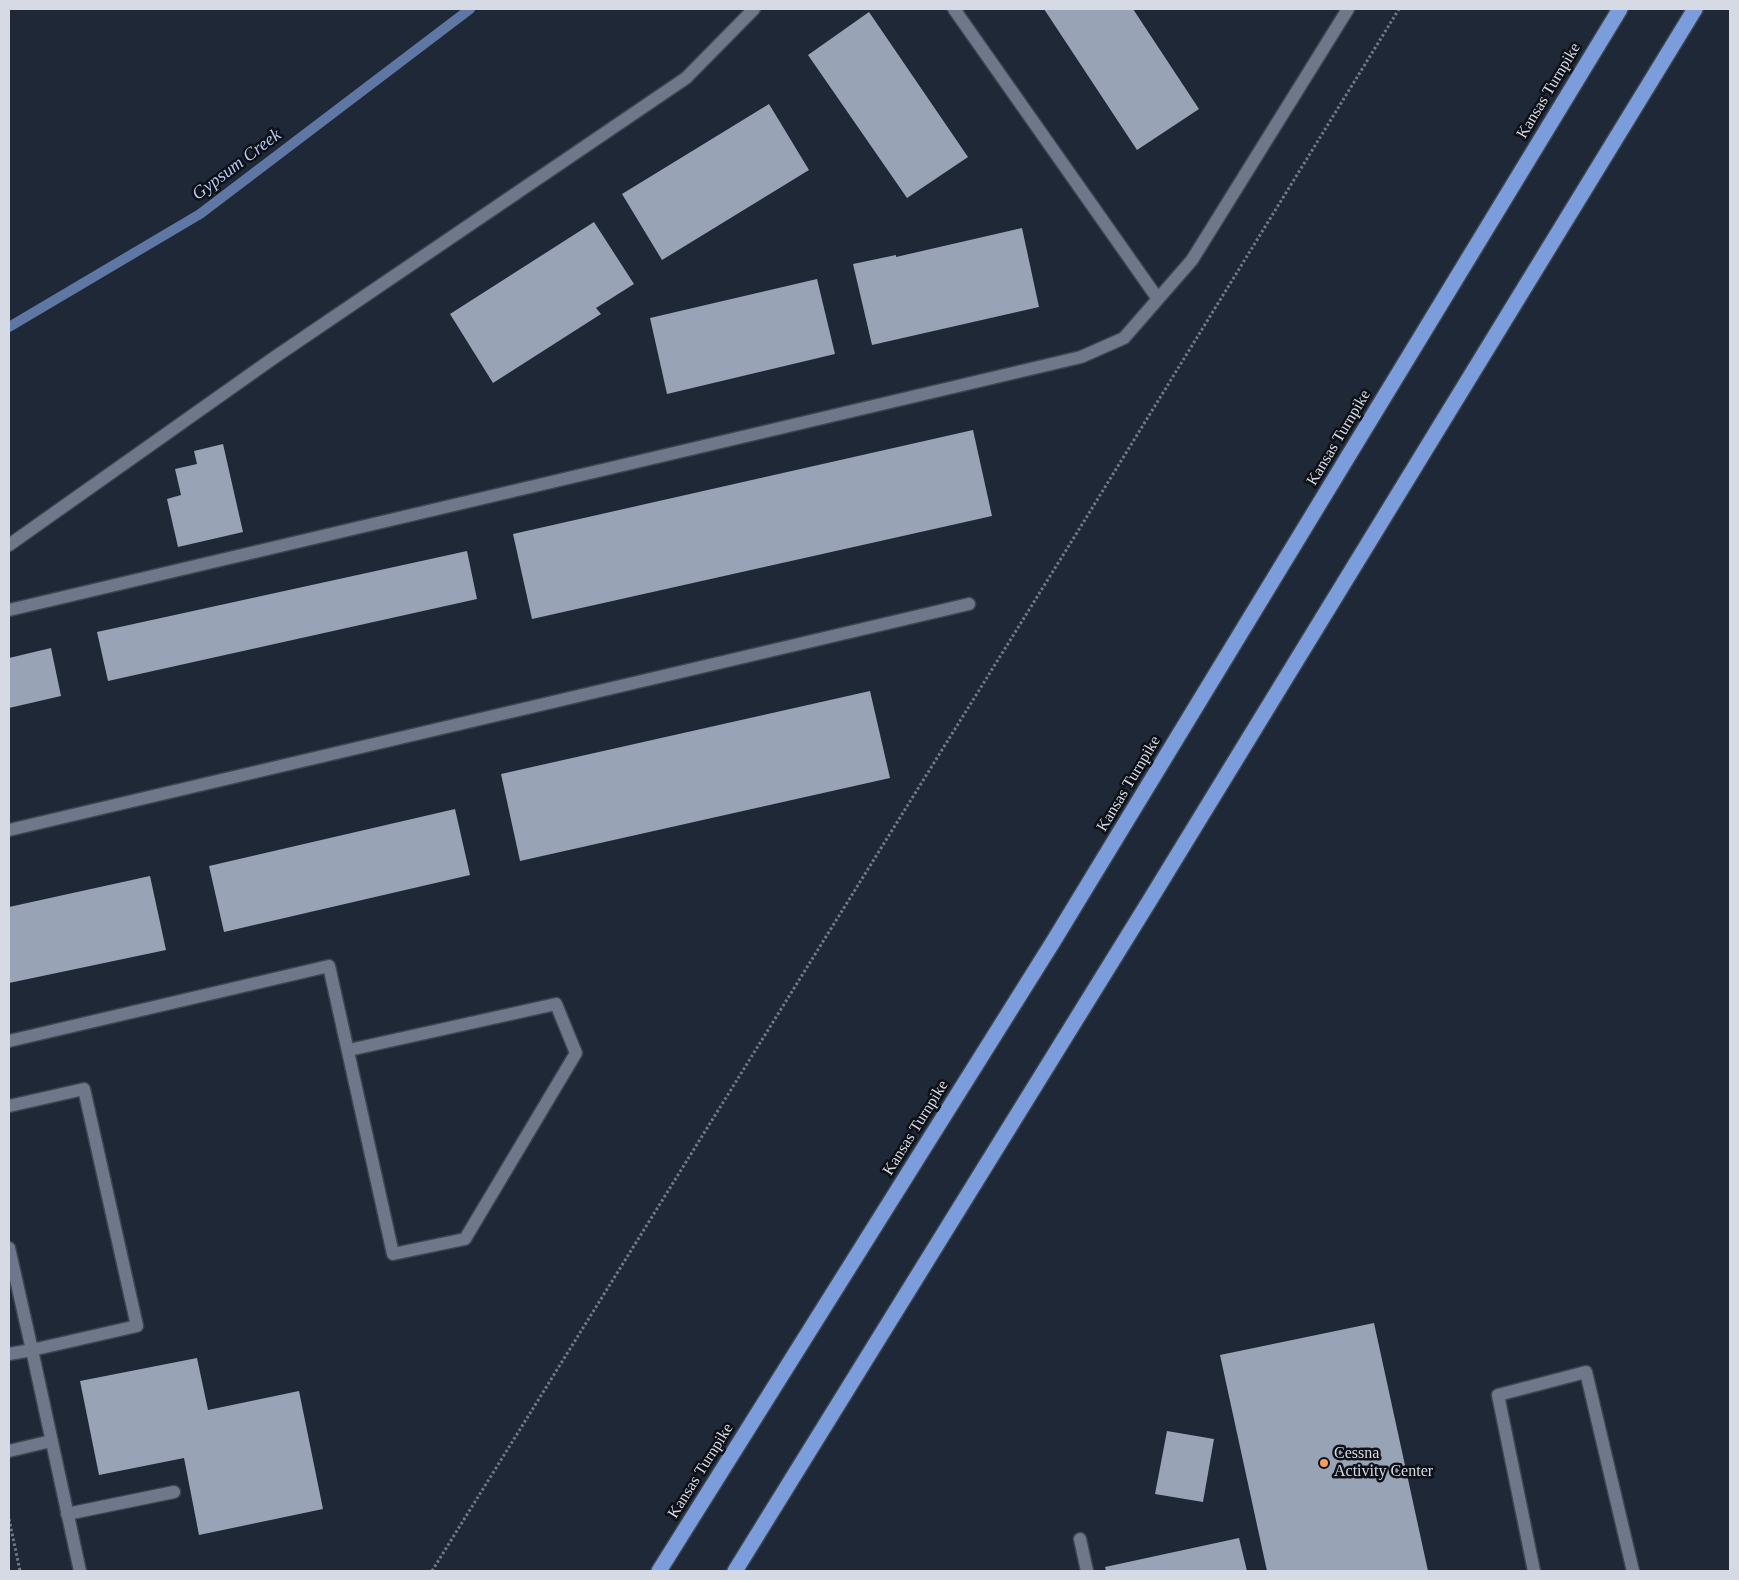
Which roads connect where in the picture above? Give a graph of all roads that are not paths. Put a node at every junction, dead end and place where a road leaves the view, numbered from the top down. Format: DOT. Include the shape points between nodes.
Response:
graph roads {
  1 [pos="754,9"];
  2 [pos="954,9"];
  3 [pos="1348,9"];
  4 [pos="1620,9"];
  5 [pos="1695,9"];
  6 [pos="1158,299"];
  7 [pos="9,545"];
  8 [pos="969,604"];
  9 [pos="9,610"];
  10 [pos="9,830"];
  11 [pos="9,1041"];
  12 [pos="348,1050"];
  13 [pos="9,1106"];
  14 [pos="9,1248"];
  15 [pos="32,1350"];
  16 [pos="9,1354"];
  17 [pos="51,1441"];
  18 [pos="9,1451"];
  19 [pos="174,1492"];
  20 [pos="67,1514"];
  21 [pos="1080,1539"];
  22 [pos="80,1571"];
  23 [pos="659,1571"];
  24 [pos="735,1571"];
  25 [pos="1087,1571"];
  26 [pos="1534,1571"];
  27 [pos="1633,1571"];
  1 -- 7 [label="lane" via="686,78 283,351"];
  2 -- 6 [label="lane"];
  3 -- 6 [label="lane" via="1192,260"];
  4 -- 23 [label="highway, Kansas Turnpike" via="1054,942"];
  5 -- 24 [label="highway"];
  6 -- 9 [label="lane" via="1124,338 1081,357"];
  8 -- 10 [label="lane"];
  11 -- 12 [label="lane" via="329,966"];
  12 -- 12 [label="lane" via="393,1254 465,1239 576,1053 556,1004"];
  13 -- 15 [label="lane" via="84,1089 136,1326"];
  14 -- 15 [label="lane"];
  15 -- 16 [label="lane"];
  15 -- 17 [label="lane"];
  17 -- 18 [label="lane"];
  17 -- 20 [label="lane"];
  19 -- 20 [label="lane"];
  20 -- 22 [label="lane"];
  21 -- 25 [label="lane"];
  26 -- 27 [label="lane" via="1498,1395 1586,1372"];
}
